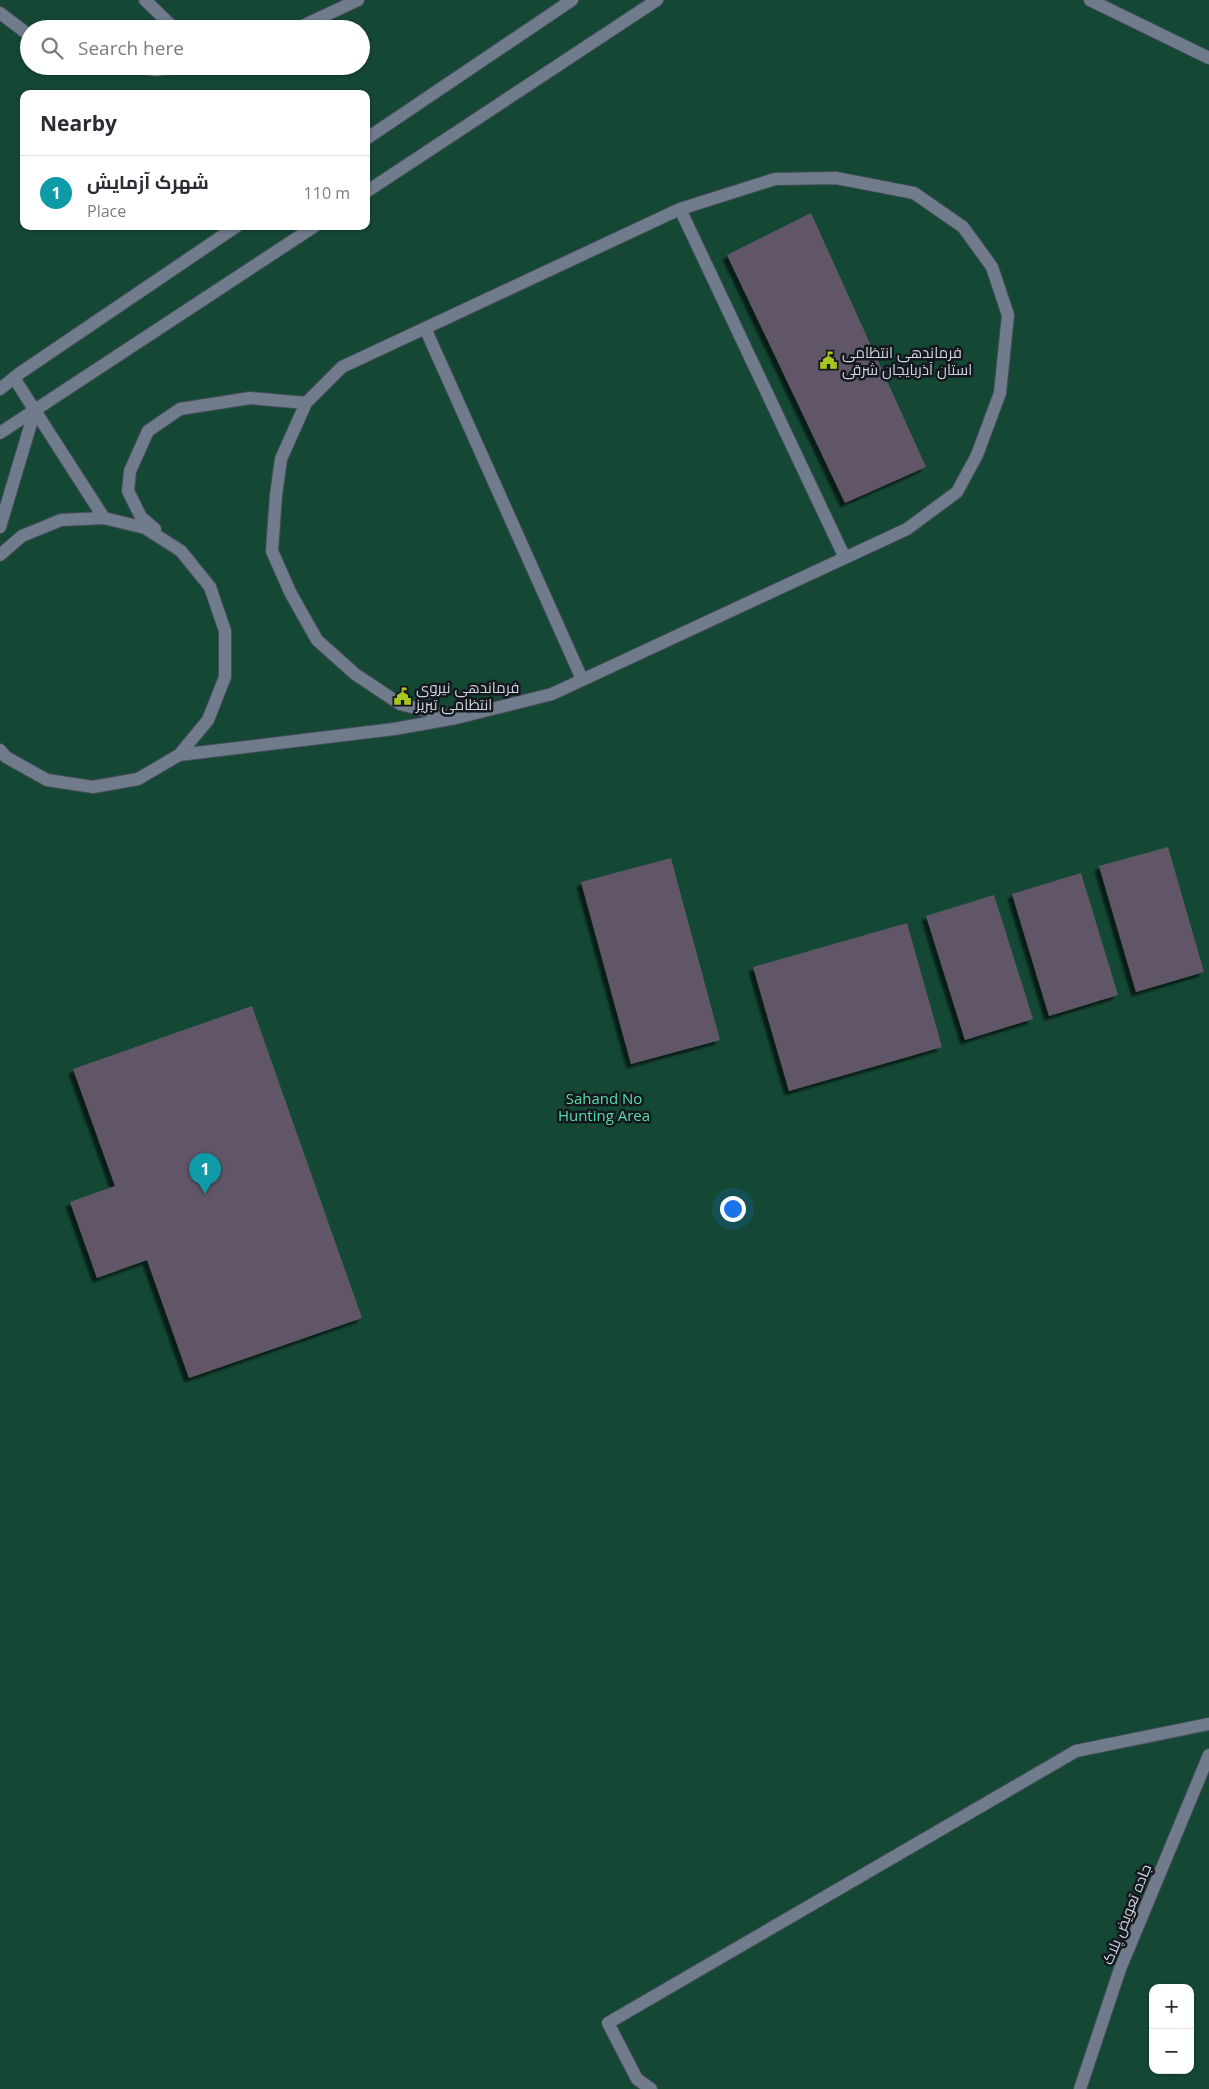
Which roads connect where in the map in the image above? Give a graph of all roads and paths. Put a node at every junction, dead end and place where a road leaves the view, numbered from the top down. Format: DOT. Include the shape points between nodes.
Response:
graph roads {
  1 [pos="358,0"];
  2 [pos="572,0"];
  3 [pos="658,0"];
  4 [pos="1090,0"];
  5 [pos="151,2"];
  6 [pos="0,13"];
  7 [pos="167,20"];
  8 [pos="315,20"];
  9 [pos="20,28"];
  10 [pos="1209,58"];
  11 [pos="370,136"];
  12 [pos="370,189"];
  13 [pos="680,209"];
  14 [pos="231,230"];
  15 [pos="308,230"];
  16 [pos="425,328"];
  17 [pos="14,378"];
  18 [pos="0,389"];
  19 [pos="306,403"];
  20 [pos="35,410"];
  21 [pos="0,433"];
  22 [pos="104,518"];
  23 [pos="0,527"];
  24 [pos="171,544"];
  25 [pos="0,555"];
  26 [pos="845,558"];
  27 [pos="582,680"];
  28 [pos="456,718"];
  29 [pos="0,750"];
  30 [pos="179,756"];
  31 [pos="1209,1724"];
  32 [pos="1209,1755"];
  33 [pos="651,2089"];
  34 [pos="1080,2089"];
  1 -- 8 [label="lane"];
  2 -- 11 [label="lane"];
  3 -- 12 [label="lane"];
  4 -- 10 [label="lane"];
  5 -- 7 [label="lane"];
  6 -- 9 [label="lane"];
  13 -- 16 [label="lane"];
  13 -- 26 [label="lane"];
  13 -- 26 [label="lane" via="775,179 836,178 914,193 964,227 992,267 1008,315 1000,393 977,455 957,492 907,529"];
  14 -- 17 [label="lane"];
  15 -- 20 [label="lane"];
  16 -- 19 [label="lane" via="342,367"];
  16 -- 27 [label="lane"];
  17 -- 18 [label="lane"];
  17 -- 20 [label="lane"];
  19 -- 24 [label="lane" via="250,398 180,409 148,431 130,471 128,491 141,516"];
  19 -- 28 [label="lane" via="281,459 276,495 272,551 290,592 316,640 355,674 400,704"];
  20 -- 21 [label="lane"];
  20 -- 22 [label="lane"];
  20 -- 23 [label="lane"];
  22 -- 24 [label="lane" via="145,528"];
  22 -- 25 [label="lane" via="61,520 22,536"];
  24 -- 30 [label="lane" via="181,551 210,587 225,631 225,677 222,686 208,720"];
  26 -- 27 [label="lane"];
  27 -- 28 [label="lane" via="552,694"];
  28 -- 30 [label="lane"];
  29 -- 30 [label="lane" via="6,757 47,780 92,787 138,779"];
  31 -- 33 [label="lane" via="1076,1750 608,2023 637,2079"];
  32 -- 34 [label="lane, جاده تعویض پلاک" via="1120,1969"];
}
